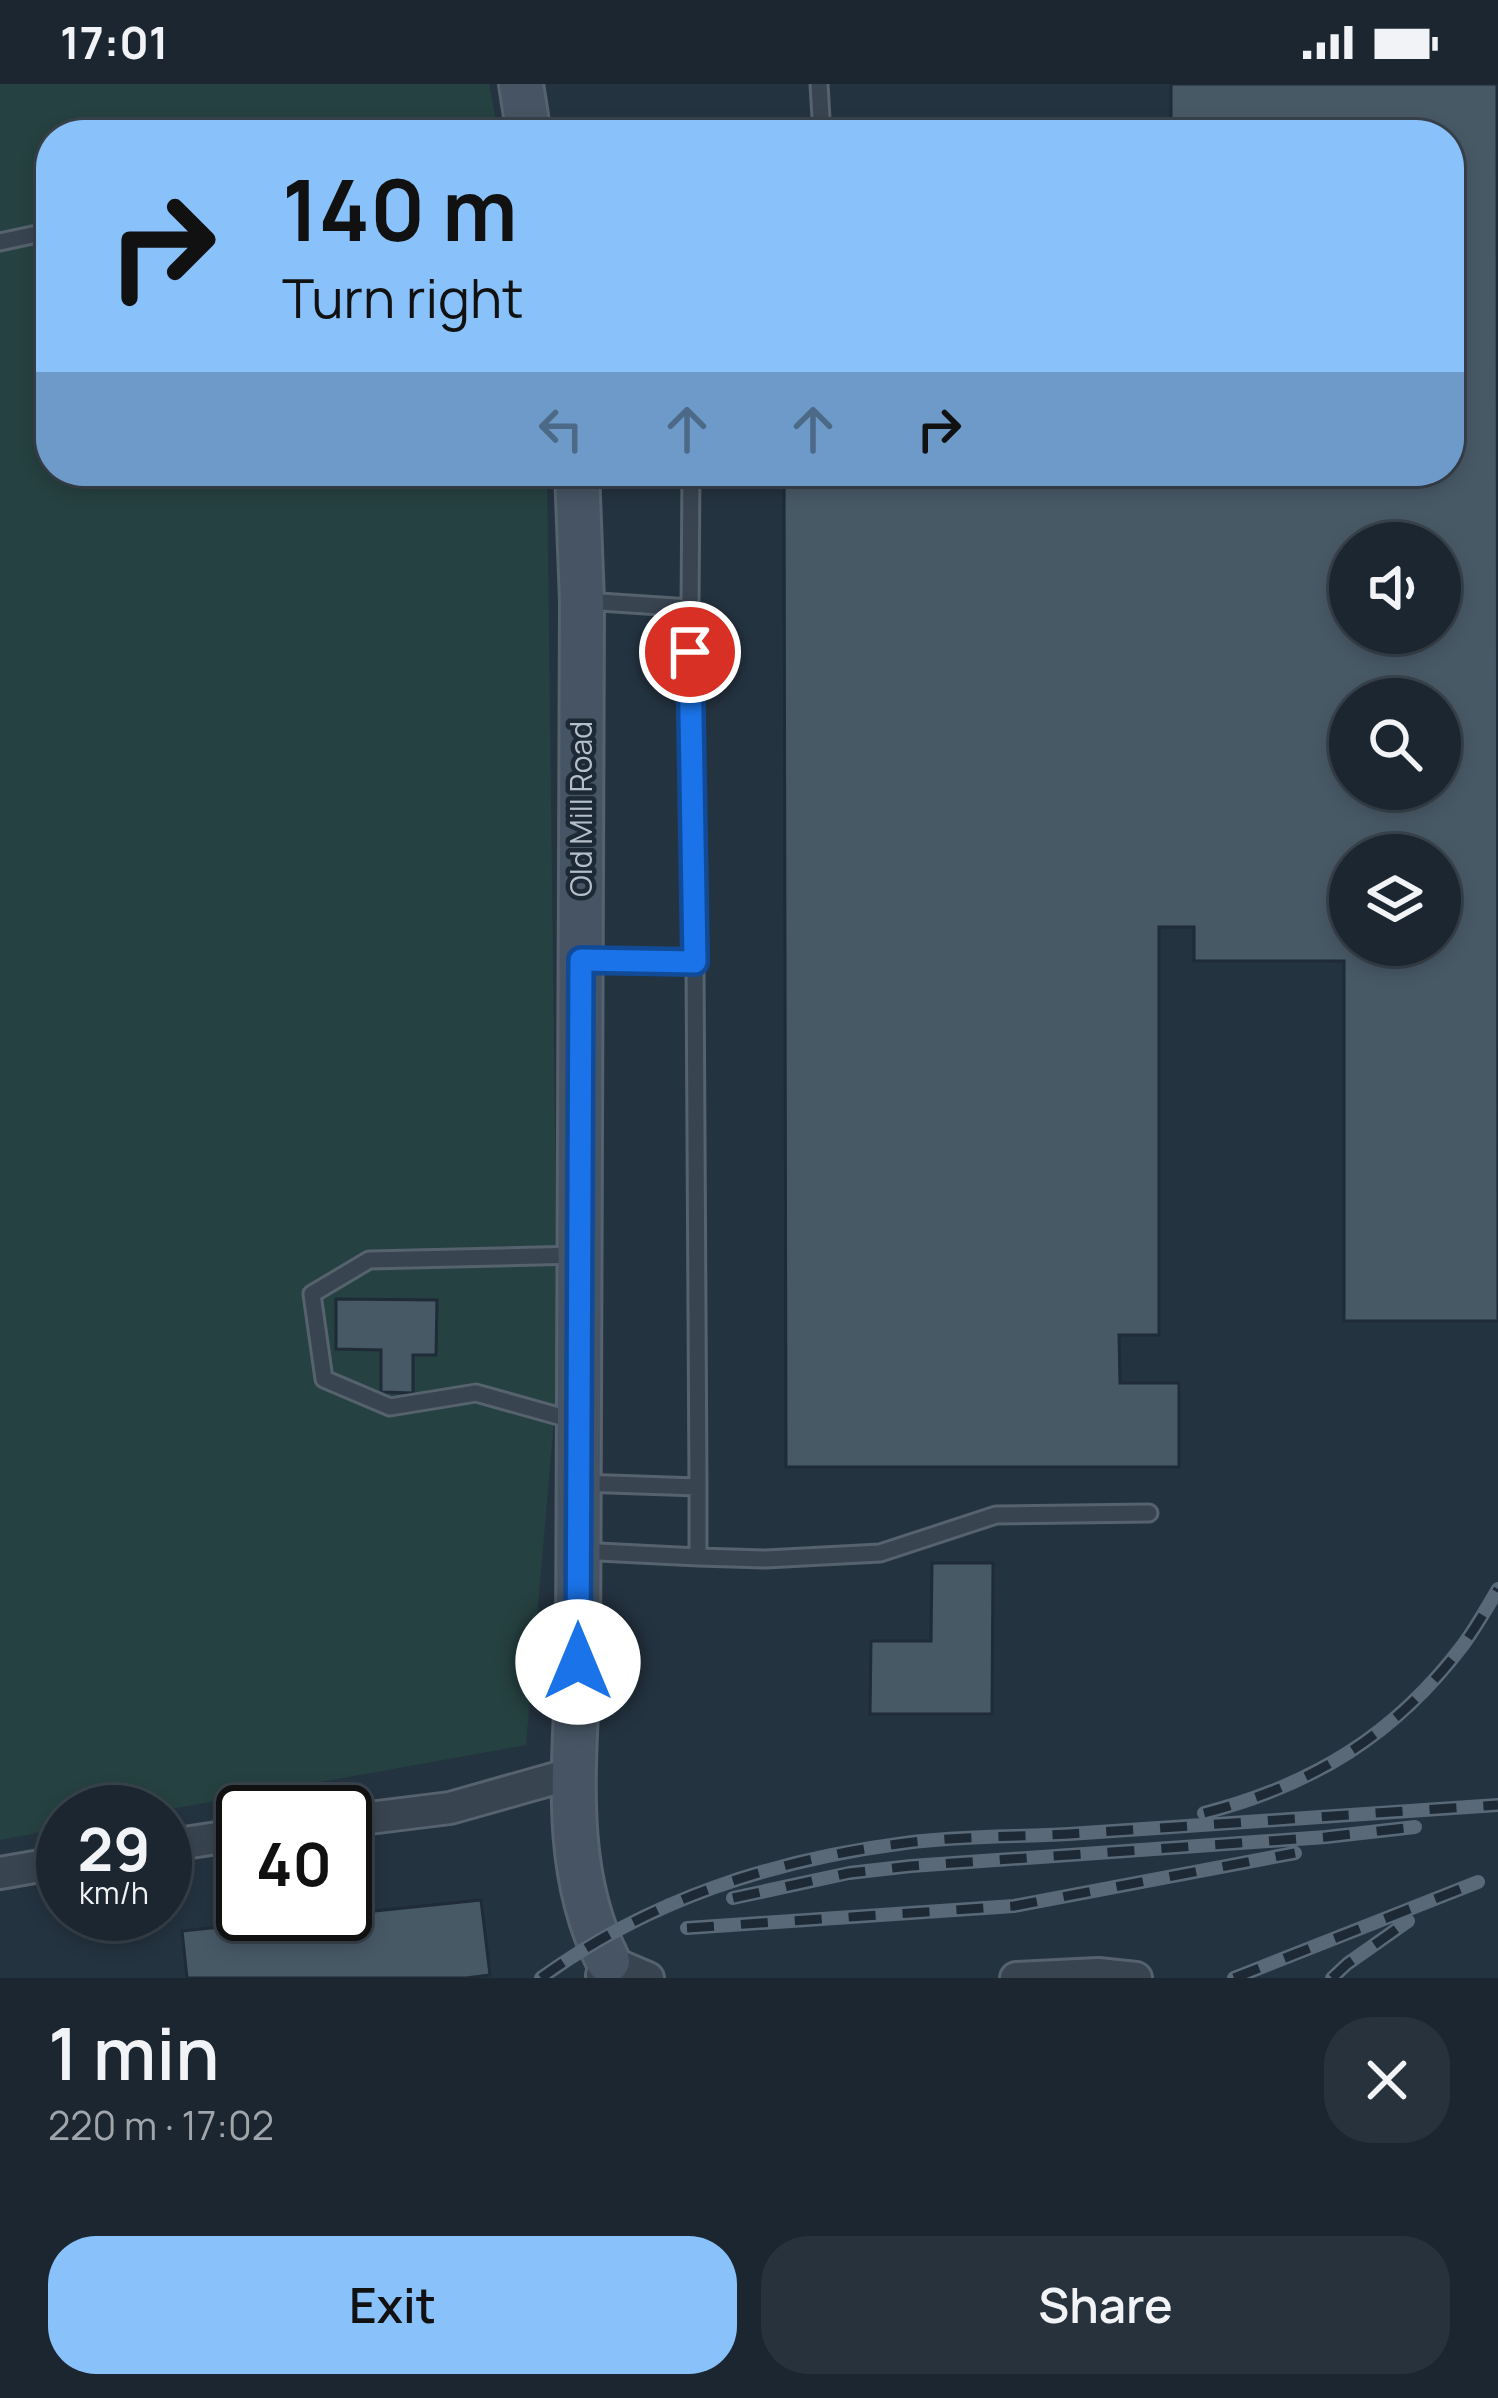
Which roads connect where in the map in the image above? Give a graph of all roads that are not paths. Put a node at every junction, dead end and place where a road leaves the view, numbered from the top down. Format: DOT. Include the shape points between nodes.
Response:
graph roads {
  1 [pos="521,84"];
  2 [pos="820,84"];
  3 [pos="527,120"];
  4 [pos="821,120"];
  5 [pos="36,234"];
  6 [pos="0,242"];
  7 [pos="578,486"];
  8 [pos="691,486"];
  9 [pos="582,601"];
  10 [pos="690,608"];
  11 [pos="581,960"];
  12 [pos="695,962"];
  13 [pos="580,1255"];
  14 [pos="579,1422"];
  15 [pos="577,1483"];
  16 [pos="698,1487"];
  17 [pos="1149,1513"];
  18 [pos="578,1551"];
  19 [pos="698,1557"];
  20 [pos="574,1773"];
  21 [pos="372,1818"];
  22 [pos="36,1867"];
  23 [pos="0,1873"];
  24 [pos="604,1969"];
  25 [pos="648,1978"];
  26 [pos="1016,1978"];
  27 [pos="1136,1978"];
  1 -- 3 [label="street"];
  2 -- 4 [label="lane"];
  5 -- 6 [label="lane"];
  7 -- 9 [label="street, Old Mill Road"];
  8 -- 10 [label="lane"];
  9 -- 10 [label="lane"];
  9 -- 11 [label="street, Old Mill Road"];
  10 -- 12 [label="lane"];
  11 -- 12 [label="lane"];
  11 -- 13 [label="street, Old Mill Road"];
  12 -- 16 [label="lane"];
  13 -- 14 [label="street, Old Mill Road"];
  13 -- 14 [label="lane" via="369,1260 312,1294 324,1379 390,1407 476,1393"];
  14 -- 15 [label="street, Old Mill Road"];
  15 -- 16 [label="lane"];
  15 -- 18 [label="street, Old Mill Road"];
  16 -- 19 [label="lane"];
  17 -- 19 [label="lane" via="996,1515 880,1553"];
  18 -- 19 [label="lane"];
  18 -- 20 [label="street, Old Mill Road"];
  20 -- 21 [label="street" via="450,1808"];
  20 -- 24 [label="street, Old Mill Road" via="577,1867"];
  22 -- 23 [label="street"];
  24 -- 25 [label="street, Old Mill Road"];
  26 -- 27 [label="street"];
}
